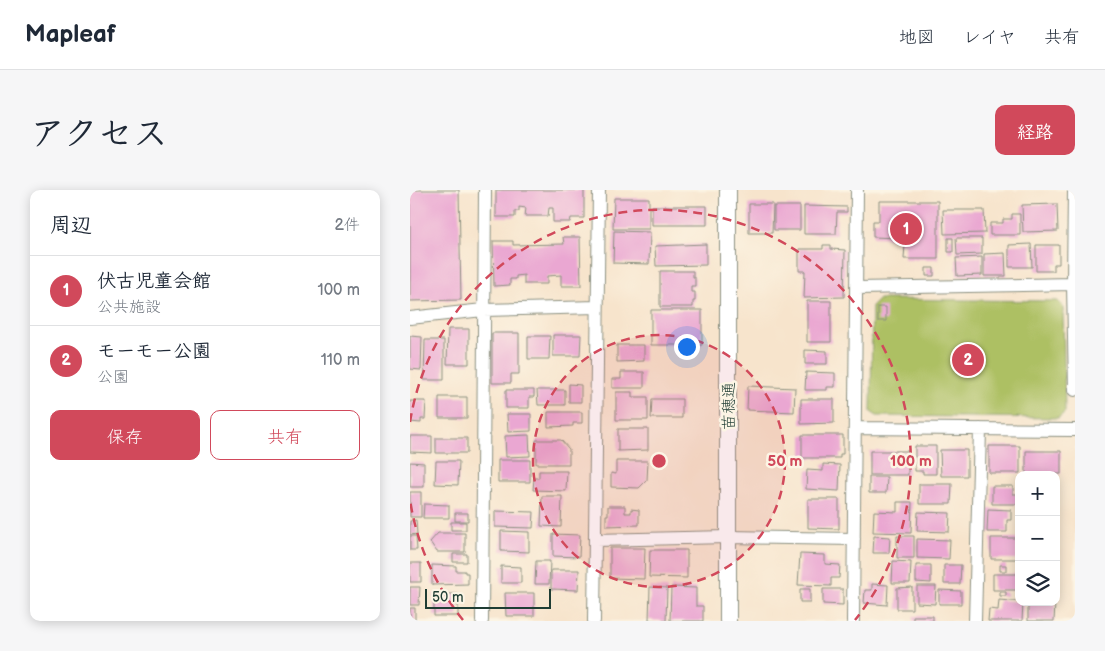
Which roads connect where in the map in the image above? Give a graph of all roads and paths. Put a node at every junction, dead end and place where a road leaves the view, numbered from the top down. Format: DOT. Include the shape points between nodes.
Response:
graph roads {
  1 [pos="485,190"];
  2 [pos="599,190"];
  3 [pos="728,190"];
  4 [pos="857,190"];
  5 [pos="1074,190"];
  6 [pos="1073,284"];
  7 [pos="857,288"];
  8 [pos="598,307"];
  9 [pos="484,310"];
  10 [pos="410,318"];
  11 [pos="1075,390"];
  12 [pos="856,428"];
  13 [pos="980,429"];
  14 [pos="1075,430"];
  15 [pos="728,537"];
  16 [pos="854,539"];
  17 [pos="595,540"];
  18 [pos="482,621"];
  19 [pos="594,621"];
  20 [pos="728,621"];
  21 [pos="853,621"];
  22 [pos="974,621"];
  1 -- 9 [label="street"];
  2 -- 8 [label="street"];
  3 -- 15 [label="street, 苗穂通"];
  4 -- 7 [label="street"];
  5 -- 6 [label="street"];
  6 -- 7 [label="street"];
  6 -- 11 [label="street"];
  7 -- 12 [label="street"];
  8 -- 9 [label="street"];
  8 -- 17 [label="street"];
  9 -- 10 [label="street"];
  9 -- 18 [label="street"];
  12 -- 13 [label="street"];
  12 -- 16 [label="street"];
  13 -- 14 [label="street"];
  13 -- 22 [label="street"];
  15 -- 16 [label="street"];
  15 -- 17 [label="street"];
  15 -- 20 [label="street, 苗穂通"];
  16 -- 21 [label="street"];
  17 -- 19 [label="street"];
}
